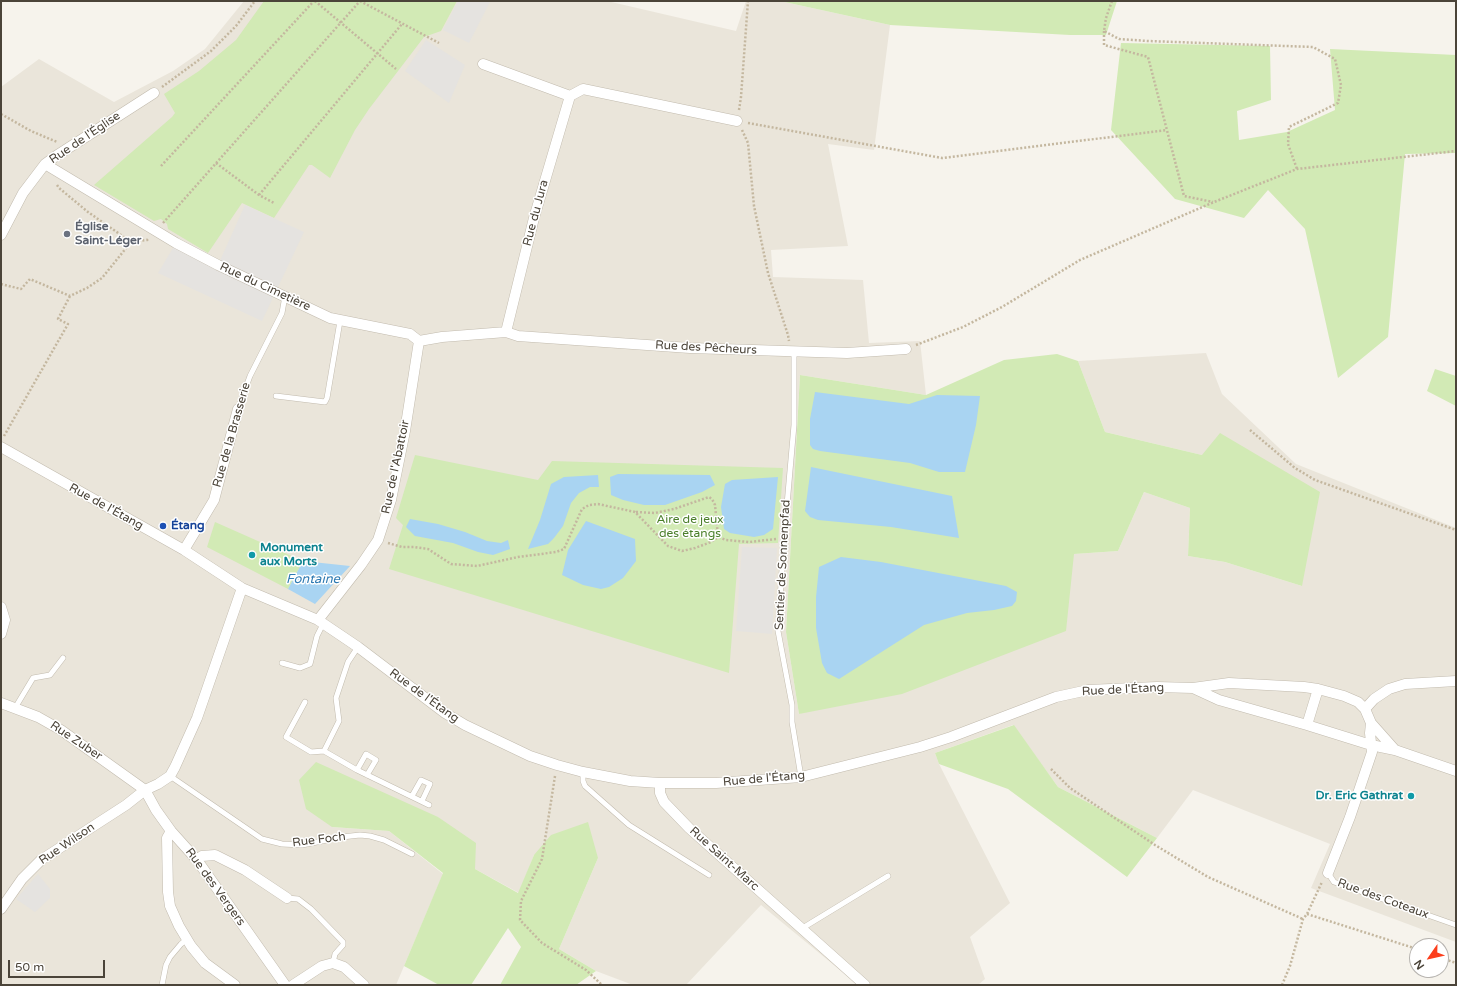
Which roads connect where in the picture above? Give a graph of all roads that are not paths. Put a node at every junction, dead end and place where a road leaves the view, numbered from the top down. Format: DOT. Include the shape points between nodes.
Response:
graph roads {
  1 [pos="483,64"];
  2 [pos="154,93"];
  3 [pos="570,96"];
  4 [pos="737,121"];
  5 [pos="50,167"];
  6 [pos="1,235"];
  7 [pos="284,296"];
  8 [pos="340,321"];
  9 [pos="506,332"];
  10 [pos="419,341"];
  11 [pos="906,349"];
  12 [pos="794,352"];
  13 [pos="276,396"];
  14 [pos="238,409"];
  15 [pos="1,447"];
  16 [pos="184,550"];
  17 [pos="242,588"];
  18 [pos="1,607"];
  19 [pos="320,622"];
  20 [pos="1,634"];
  21 [pos="358,647"];
  22 [pos="63,658"];
  23 [pos="282,663"];
  24 [pos="1456,681"];
  25 [pos="1193,688"];
  26 [pos="1318,689"];
  27 [pos="305,702"];
  28 [pos="1,703"];
  29 [pos="15,708"];
  30 [pos="1365,709"];
  31 [pos="1371,723"];
  32 [pos="1307,724"];
  33 [pos="1371,745"];
  34 [pos="1395,750"];
  35 [pos="324,751"];
  36 [pos="357,770"];
  37 [pos="1456,771"];
  38 [pos="583,772"];
  39 [pos="367,775"];
  40 [pos="170,776"];
  41 [pos="801,777"];
  42 [pos="660,783"];
  43 [pos="145,790"];
  44 [pos="412,796"];
  45 [pos="422,801"];
  46 [pos="429,805"];
  47 [pos="171,831"];
  48 [pos="412,854"];
  49 [pos="197,860"];
  50 [pos="1328,873"];
  51 [pos="709,875"];
  52 [pos="888,876"];
  53 [pos="287,898"];
  54 [pos="1,909"];
  55 [pos="1456,925"];
  56 [pos="802,928"];
  57 [pos="187,940"];
  58 [pos="332,963"];
  59 [pos="162,985"];
  60 [pos="235,985"];
  61 [pos="284,985"];
  62 [pos="294,985"];
  63 [pos="364,985"];
  64 [pos="865,985"];
  1 -- 3 [label="street"];
  2 -- 5 [label="street, Rue de l'Église" via="68,148"];
  3 -- 4 [label="street" via="583,89"];
  3 -- 9 [label="street, Rue du Jura" via="534,218"];
  5 -- 6 [label="street, Rue de l'Église" via="23,193"];
  5 -- 7 [label="street, Rue du Cimetière" via="176,243"];
  7 -- 8 [label="street, Rue du Cimetière"];
  7 -- 14 [label="lane, Rue de la Brasserie" via="282,313 250,376"];
  8 -- 10 [label="street, Rue du Cimetière" via="410,334"];
  8 -- 13 [label="lane" via="325,402"];
  9 -- 10 [label="street"];
  9 -- 12 [label="street, Rue des Pêcheurs" via="518,336 570,341"];
  10 -- 19 [label="street, Rue de l'Abattoir" via="393,492 378,540"];
  11 -- 12 [label="street, Rue des Pêcheurs" via="847,353"];
  12 -- 41 [label="lane, Sentier de Sonnenpfad" via="794,425 778,631 792,705 792,722"];
  14 -- 16 [label="street, Rue de la Brasserie" via="214,500"];
  15 -- 16 [label="street, Rue de l'Étang"];
  16 -- 17 [label="street, Rue de l'Étang"];
  17 -- 19 [label="street, Rue de l'Étang"];
  17 -- 40 [label="street" via="197,718"];
  18 -- 20 [label="street" via="5,620"];
  19 -- 21 [label="street, Rue de l'Étang"];
  19 -- 23 [label="lane" via="310,664 300,668"];
  21 -- 35 [label="lane" via="348,662 336,698 340,721"];
  21 -- 38 [label="street, Rue de l'Étang" via="445,713 465,725 557,765"];
  22 -- 29 [label="lane" via="50,675 33,678"];
  24 -- 30 [label="street" via="1405,684 1388,689"];
  25 -- 26 [label="street, Rue de l'Étang" via="1229,683"];
  25 -- 32 [label="street, Rue de l'Étang" via="1219,700"];
  25 -- 41 [label="street, Rue de l'Étang" via="1088,690 1056,697 920,748"];
  26 -- 30 [label="street, Rue de l'Étang" via="1344,696 1358,702"];
  26 -- 32 [label="street"];
  27 -- 35 [label="lane" via="286,737 311,752"];
  28 -- 29 [label="street, Rue Zuber"];
  29 -- 43 [label="street, Rue Zuber" via="61,730"];
  30 -- 31 [label="street, Rue de l'Étang"];
  31 -- 33 [label="street, Rue des Coteaux"];
  31 -- 34 [label="street, Rue de l'Étang"];
  32 -- 33 [label="street, Rue de l'Étang"];
  33 -- 34 [label="street, Rue de l'Étang"];
  33 -- 50 [label="street, Rue des Coteaux" via="1372,752"];
  34 -- 37 [label="street, Rue de l'Étang"];
  35 -- 36 [label="lane"];
  36 -- 39 [label="lane"];
  36 -- 39 [label="lane" via="366,754 376,760"];
  38 -- 42 [label="street, Rue de l'Étang" via="630,781"];
  38 -- 51 [label="lane" via="585,786 629,825"];
  39 -- 44 [label="lane"];
  40 -- 43 [label="street"];
  40 -- 48 [label="lane, Rue Foch" via="262,839 302,845 342,837 370,836"];
  41 -- 42 [label="street, Rue de l'Étang" via="716,783"];
  42 -- 56 [label="street, Rue Saint-Marc" via="660,793 664,802 689,828"];
  43 -- 47 [label="street, Rue des Vergers"];
  43 -- 54 [label="street, Rue Wilson" via="41,860 12,891"];
  44 -- 45 [label="lane"];
  44 -- 45 [label="lane" via="421,780 430,784"];
  45 -- 46 [label="lane"];
  47 -- 49 [label="street, Rue des Vergers"];
  47 -- 57 [label="street" via="167,838 170,906"];
  49 -- 53 [label="street" via="202,856 215,855 245,870"];
  49 -- 61 [label="street, Rue des Vergers"];
  50 -- 55 [label="lane, Rue des Coteaux" via="1334,882"];
  52 -- 56 [label="lane"];
  53 -- 58 [label="lane" via="298,899 311,909 343,942"];
  56 -- 64 [label="street, Rue Saint-Marc"];
  57 -- 59 [label="lane" via="170,957"];
  57 -- 60 [label="street" via="205,963"];
  58 -- 62 [label="street" via="322,966"];
  58 -- 63 [label="street" via="344,967"];
}
